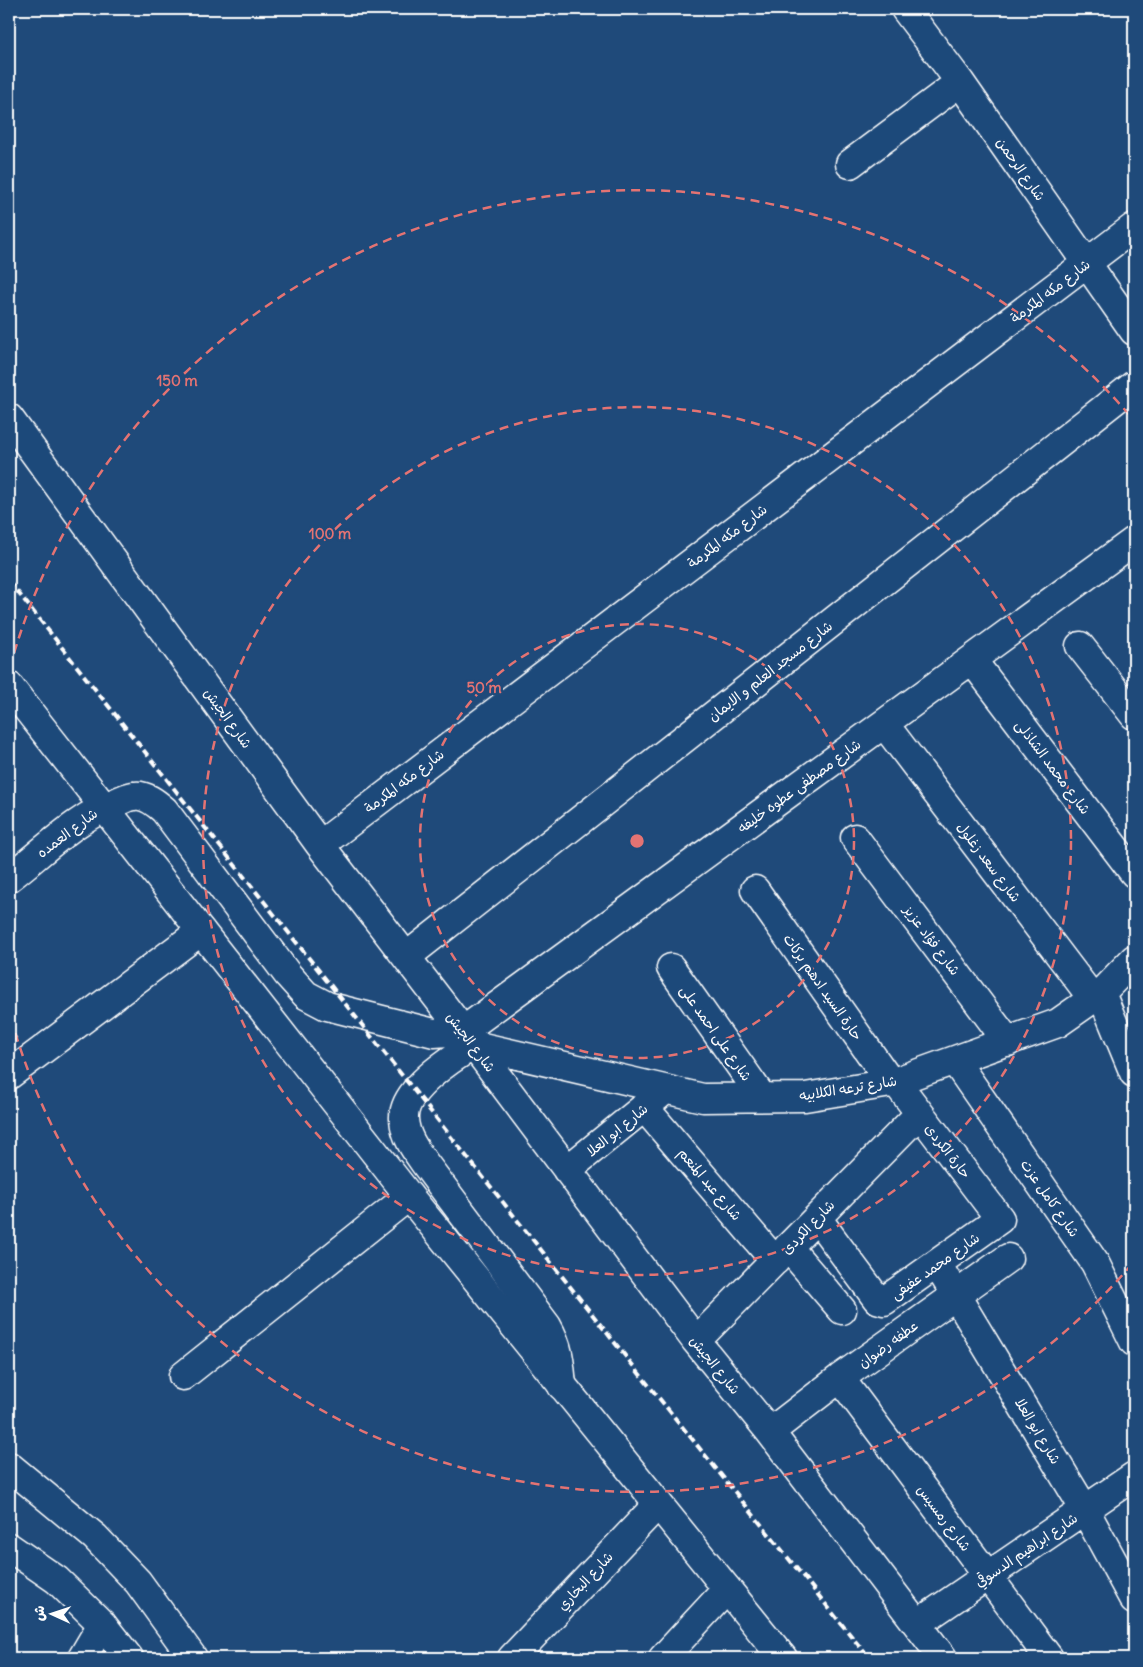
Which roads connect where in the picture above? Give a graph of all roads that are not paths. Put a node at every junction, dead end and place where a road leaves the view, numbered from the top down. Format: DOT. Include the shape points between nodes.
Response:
graph roads {
  1 [pos="905,9"];
  2 [pos="960,82"];
  3 [pos="850,164"];
  4 [pos="1134,227"];
  5 [pos="1086,263"];
  6 [pos="1134,331"];
  7 [pos="1134,385"];
  8 [pos="9,418"];
  9 [pos="1134,541"];
  10 [pos="1080,646"];
  11 [pos="972,660"];
  12 [pos="9,686"];
  13 [pos="1134,715"];
  14 [pos="885,725"];
  15 [pos="103,807"];
  16 [pos="855,838"];
  17 [pos="320,845"];
  18 [pos="1134,873"];
  19 [pos="9,878"];
  20 [pos="755,890"];
  21 [pos="201,931"];
  22 [pos="406,957"];
  23 [pos="1134,959"];
  24 [pos="671,968"];
  25 [pos="1098,996"];
  26 [pos="469,1038"];
  27 [pos="1008,1042"];
  28 [pos="955,1061"];
  29 [pos="1134,1073"];
  30 [pos="9,1075"];
  31 [pos="894,1082"];
  32 [pos="667,1089"];
  33 [pos="762,1097"];
  34 [pos="644,1107"];
  35 [pos="919,1114"];
  36 [pos="568,1170"];
  37 [pos="408,1196"];
  38 [pos="817,1218"];
  39 [pos="1000,1219"];
  40 [pos="782,1254"];
  41 [pos="1008,1258"];
  42 [pos="937,1264"];
  43 [pos="956,1295"];
  44 [pos="842,1310"];
  45 [pos="696,1341"];
  46 [pos="1134,1342"];
  47 [pos="183,1376"];
  48 [pos="840,1378"];
  49 [pos="562,1386"];
  50 [pos="770,1432"];
  51 [pos="9,1466"];
  52 [pos="1134,1476"];
  53 [pos="658,1504"];
  54 [pos="1085,1510"];
  55 [pos="9,1547"];
  56 [pos="987,1576"];
  57 [pos="727,1589"];
  58 [pos="1134,1600"];
  59 [pos="102,1624"];
  60 [pos="917,1624"];
  61 [pos="82,1658"];
  62 [pos="129,1658"];
  63 [pos="193,1658"];
  64 [pos="512,1658"];
  65 [pos="663,1658"];
  66 [pos="783,1658"];
  67 [pos="943,1658"];
  68 [pos="1049,1658"];
  1 -- 2 [label="street, شارع الرحمن"];
  2 -- 3 [label="street"];
  2 -- 5 [label="street, شارع الرحمن"];
  4 -- 5 [label="street, شارع مكه المكرمة"];
  5 -- 6 [label="street, شارع الرحمن"];
  5 -- 17 [label="street, شارع مكه المكرمة"];
  7 -- 22 [label="street, شارع مسجد العلم و الايمان"];
  8 -- 17 [label="street, شارع الجيش"];
  9 -- 11 [label="street, شارع مصطفى عطوه خليفه"];
  10 -- 13 [label="street"];
  11 -- 14 [label="street, شارع مصطفى عطوه خليفه"];
  11 -- 18 [label="street, شارع محمد الشاذلى"];
  12 -- 15 [label="street"];
  14 -- 25 [label="street, شارع سعد زغلول"];
  14 -- 26 [label="street, شارع مصطفى عطوه خليفه"];
  15 -- 19 [label="street, شارع العمده"];
  15 -- 21 [label="street"];
  15 -- 26 [label="street, شارع العمده" via="139,796 155,802 164,810 306,995 327,1006 434,1033"];
  16 -- 27 [label="street, شارع فؤاد عزيز"];
  17 -- 22 [label="street, شارع الجيش"];
  20 -- 31 [label="street, حارة السيد ادهم بركات"];
  21 -- 30 [label="street"];
  21 -- 37 [label="street"];
  22 -- 26 [label="street, شارع الجيش"];
  23 -- 25 [label="street, شارع ترعه الكلابيه"];
  24 -- 33 [label="street, شارع على احمد على"];
  25 -- 27 [label="street, شارع ترعه الكلابيه" via="1058,1023"];
  25 -- 29 [label="street, شارع سعد زغلول"];
  26 -- 32 [label="street, شارع ترعه الكلابيه"];
  26 -- 36 [label="street, شارع الجيش"];
  26 -- 49 [label="street, شارع مصطفى عطوه خليفه" via="407,1102 403,1118 408,1138 547,1326 560,1355"];
  27 -- 28 [label="street, شارع ترعه الكلابيه"];
  28 -- 31 [label="street, شارع ترعه الكلابيه"];
  28 -- 46 [label="street, شارع كامل عزت" via="1095,1263"];
  31 -- 33 [label="street, شارع ترعه الكلابيه" via="804,1097"];
  31 -- 35 [label="street, حارة الكردى"];
  32 -- 33 [label="street, شارع ترعه الكلابيه" via="703,1098"];
  32 -- 34 [label="street, شارع ابو العلا"];
  34 -- 36 [label="street, شارع ابو العلا"];
  34 -- 40 [label="street, شارع عبد المنعم"];
  35 -- 38 [label="street, شارع الكردى"];
  35 -- 39 [label="street, حارة الكردى"];
  36 -- 45 [label="street, شارع الجيش"];
  37 -- 47 [label="street"];
  37 -- 49 [label="street"];
  38 -- 40 [label="street, شارع الكردى"];
  38 -- 42 [label="street, شارع محمد عفيفى" via="877,1299 884,1301"];
  39 -- 42 [label="street, شارع محمد عفيفى"];
  40 -- 44 [label="street, شارع عبد المنعم"];
  40 -- 45 [label="street, شارع الكردى"];
  41 -- 43 [label="street, عطفه رضوان"];
  42 -- 43 [label="street, شارع ابو العلا"];
  43 -- 48 [label="street, عطفه رضوان"];
  43 -- 54 [label="street, شارع ابو العلا"];
  45 -- 50 [label="street, شارع الجيش"];
  48 -- 50 [label="street, عطفه رضوان"];
  48 -- 56 [label="street, شارع رمسيس"];
  49 -- 53 [label="street"];
  50 -- 60 [label="street, شارع الجيش"];
  51 -- 63 [label="street" via="95,1537 138,1582"];
  52 -- 54 [label="street, شارع ابراهيم الدسوقي"];
  53 -- 57 [label="street"];
  53 -- 64 [label="street, شارع البخاري"];
  54 -- 56 [label="street, شارع ابراهيم الدسوقي"];
  54 -- 58 [label="street, شارع ابو العلا"];
  55 -- 59 [label="street" via="57,1580"];
  56 -- 60 [label="street, شارع ابراهيم الدسوقي"];
  56 -- 68 [label="street, شارع رمسيس"];
  57 -- 65 [label="street"];
  57 -- 66 [label="street"];
  59 -- 61 [label="street"];
  59 -- 62 [label="street"];
  60 -- 67 [label="street, شارع الجيش"];
}
